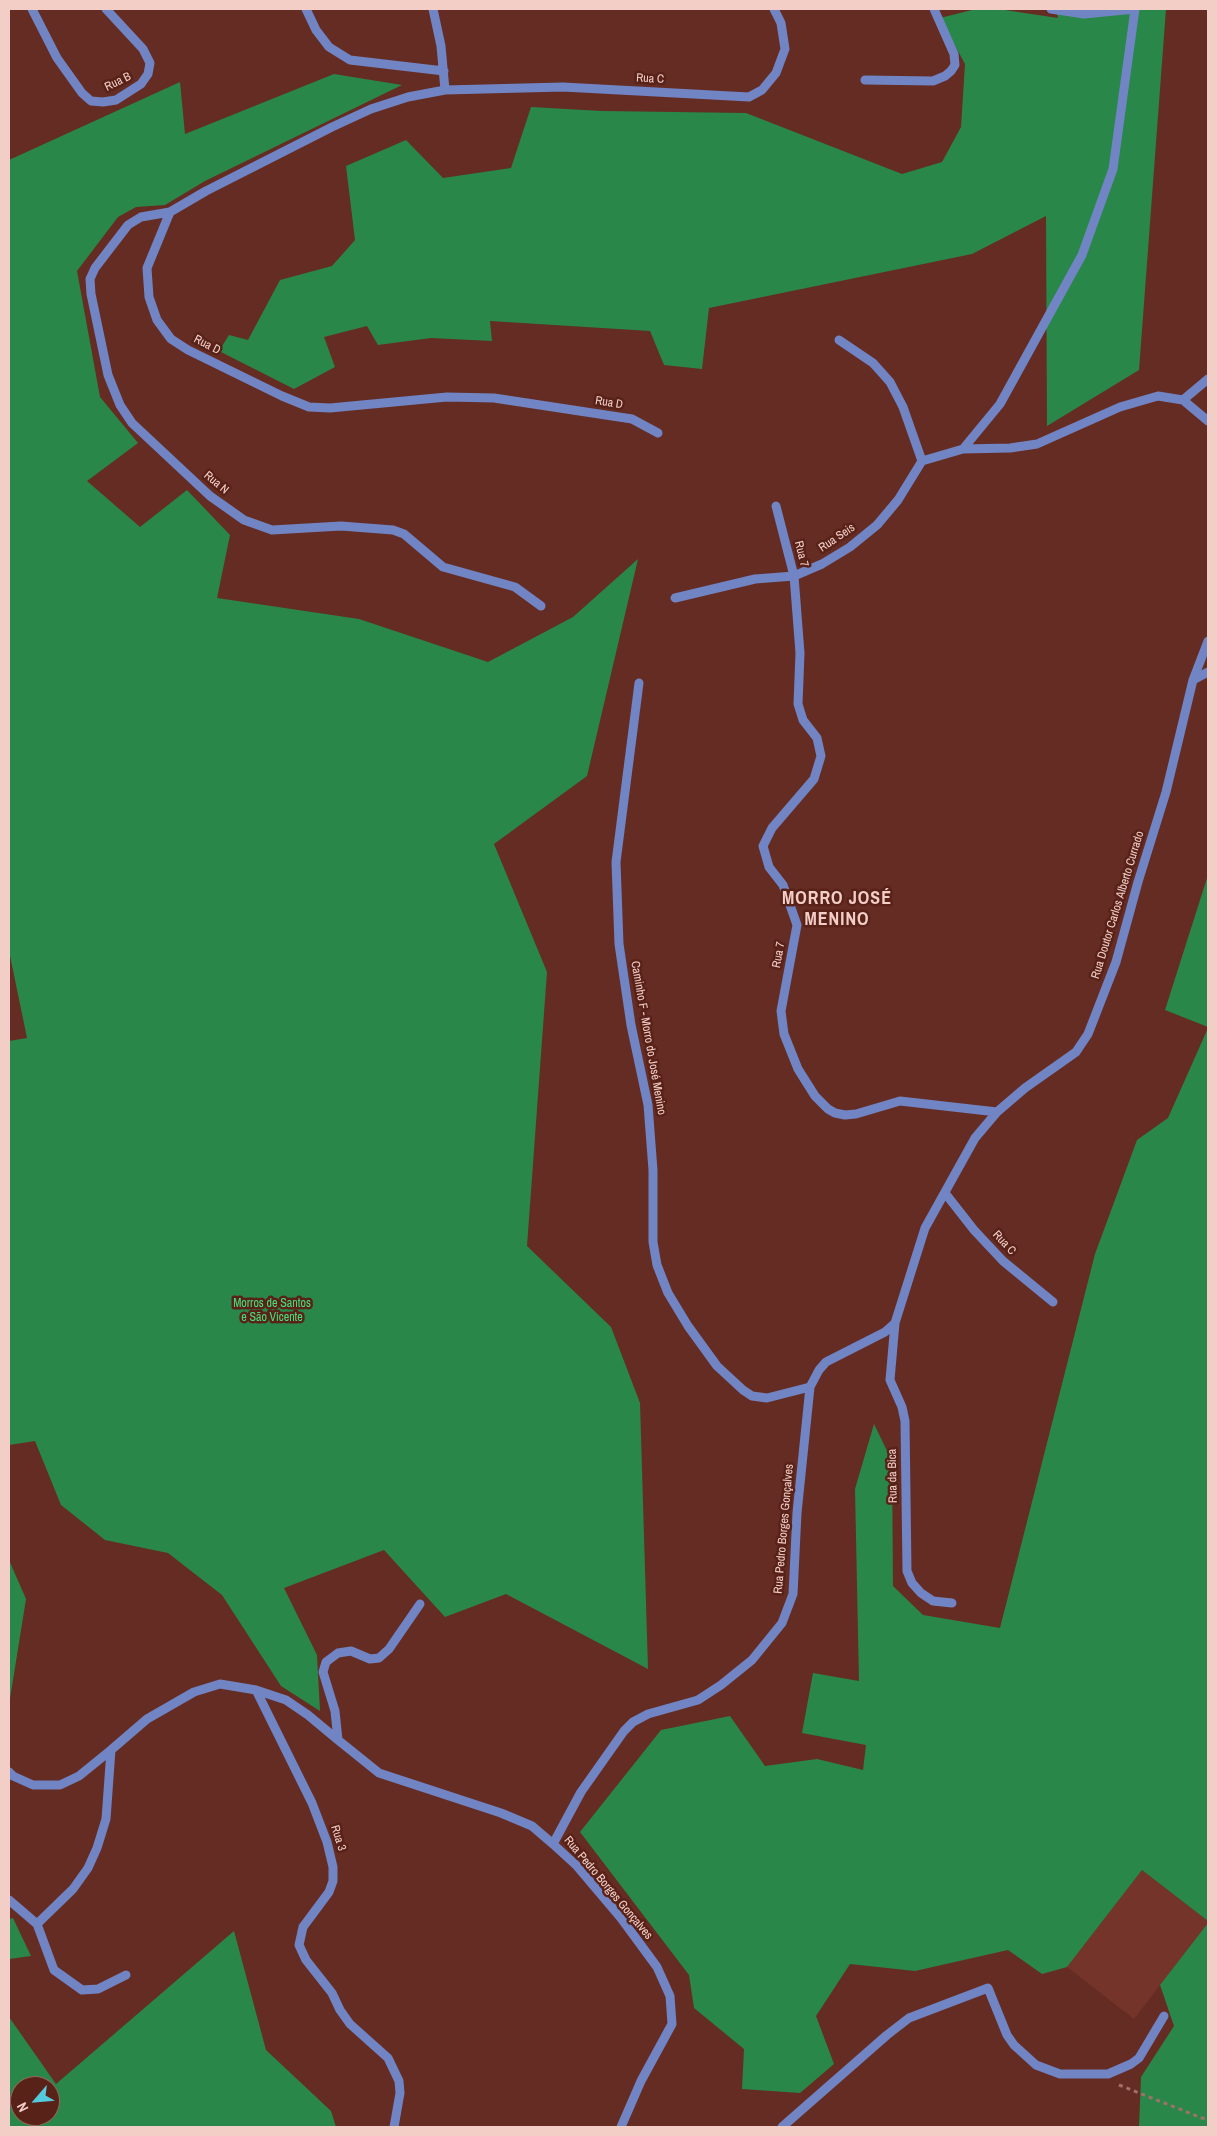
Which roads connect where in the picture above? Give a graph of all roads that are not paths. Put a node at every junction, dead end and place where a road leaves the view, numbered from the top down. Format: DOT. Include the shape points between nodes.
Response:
graph roads {
  1 [pos="32,9"];
  2 [pos="106,9"];
  3 [pos="306,9"];
  4 [pos="433,9"];
  5 [pos="774,9"];
  6 [pos="934,9"];
  7 [pos="1051,9"];
  8 [pos="1135,9"];
  9 [pos="444,71"];
  10 [pos="864,80"];
  11 [pos="444,90"];
  12 [pos="170,212"];
  13 [pos="839,340"];
  14 [pos="1208,379"];
  15 [pos="1183,400"];
  16 [pos="1208,421"];
  17 [pos="658,433"];
  18 [pos="963,449"];
  19 [pos="922,461"];
  20 [pos="776,506"];
  21 [pos="794,576"];
  22 [pos="675,598"];
  23 [pos="541,606"];
  24 [pos="1208,640"];
  25 [pos="1208,672"];
  26 [pos="1193,680"];
  27 [pos="639,683"];
  28 [pos="997,1112"];
  29 [pos="945,1193"];
  30 [pos="1053,1302"];
  31 [pos="895,1323"];
  32 [pos="810,1387"];
  33 [pos="952,1603"];
  34 [pos="420,1604"];
  35 [pos="256,1690"];
  36 [pos="338,1740"];
  37 [pos="111,1750"];
  38 [pos="9,1772"];
  39 [pos="553,1844"];
  40 [pos="9,1900"];
  41 [pos="37,1924"];
  42 [pos="126,1975"];
  43 [pos="1164,2016"];
  44 [pos="394,2127"];
  45 [pos="621,2127"];
  46 [pos="782,2127"];
  1 -- 2 [label="street, Rua B" via="57,58 82,93 92,101 103,102 116,100 142,84 150,63 143,49"];
  3 -- 9 [label="street" via="329,47 350,60"];
  4 -- 9 [label="street"];
  5 -- 11 [label="street, Rua C" via="781,23 785,49 776,73 762,90 749,97 563,87"];
  6 -- 10 [label="street" via="954,54 951,71 933,81"];
  7 -- 8 [label="street" via="1084,14"];
  8 -- 18 [label="street" via="1113,169 1082,256 1000,404"];
  9 -- 11 [label="street"];
  11 -- 12 [label="street" via="408,97 363,113"];
  12 -- 17 [label="street, Rua D" via="147,268 149,297 157,320 171,340 282,396 308,407 330,408 447,397 494,398 632,419"];
  12 -- 23 [label="street, Rua N" via="141,217 128,224 90,279 108,376 120,405 132,423 210,496 244,520 272,530 341,526 394,530 404,534 443,567 515,587"];
  13 -- 19 [label="street" via="873,363 890,382 903,407"];
  14 -- 15 [label="street"];
  15 -- 16 [label="street"];
  15 -- 18 [label="street" via="1158,396 1120,407 1037,444"];
  18 -- 19 [label="street"];
  19 -- 21 [label="street, Rua Seis" via="898,500 877,525 822,564"];
  20 -- 21 [label="street, Rua 7"];
  21 -- 22 [label="street, Rua Seis" via="755,579"];
  21 -- 28 [label="street, Rua 7" via="800,653 798,704 802,720 816,738 821,756 814,780 772,828 763,846 769,867 783,885 797,924 781,1011 784,1034 798,1069 815,1096 835,1113 856,1114 900,1101"];
  24 -- 26 [label="street, Rua Doutor Carlos Alberto Currado"];
  25 -- 26 [label="street"];
  26 -- 28 [label="street, Rua Doutor Carlos Alberto Currado" via="1166,792 1116,962 1088,1034 1076,1052"];
  27 -- 32 [label="street, Caminho F - Morro do José Menino" via="616,871 619,944 631,1025 648,1105 654,1170 653,1242 657,1265 668,1293 688,1326 717,1366 743,1390 752,1396 767,1398"];
  28 -- 29 [label="street, Rua Doutor Carlos Alberto Currado" via="975,1138"];
  29 -- 30 [label="street, Rua C" via="1003,1261"];
  29 -- 31 [label="street, Rua Doutor Carlos Alberto Currado" via="925,1228"];
  31 -- 32 [label="street, Rua Pedro Borges Gonçalves" via="885,1332 826,1362"];
  31 -- 33 [label="street, Rua da Bica" via="890,1380 905,1421 907,1571 912,1584 921,1593 933,1601"];
  32 -- 39 [label="street, Rua Pedro Borges Gonçalves" via="797,1513 794,1594 782,1623 752,1660 721,1685 698,1700 648,1714 633,1722 581,1792"];
  34 -- 36 [label="street" via="389,1649 379,1658 370,1659 351,1651 338,1653 326,1662 323,1672 336,1711"];
  35 -- 36 [label="street" via="286,1700"];
  35 -- 37 [label="street" via="220,1684 194,1692 147,1719"];
  35 -- 44 [label="street, Rua 3" via="312,1803 328,1842 333,1867 329,1892 304,1927 299,1945 350,2024 388,2058 400,2087"];
  36 -- 39 [label="street" via="379,1773 501,1813 532,1826"];
  37 -- 38 [label="street" via="79,1776 60,1785 33,1785"];
  37 -- 41 [label="street" via="106,1819 97,1848 73,1889"];
  39 -- 45 [label="street, Rua Pedro Borges Gonçalves" via="577,1866 621,1918 657,1967 670,1996 672,2024"];
  40 -- 41 [label="street"];
  41 -- 42 [label="street" via="54,1970 82,1990 98,1990"];
  43 -- 46 [label="street" via="1139,2058 1121,2070 1108,2074 1060,2074 1024,2057 1007,2035 988,1988 909,2018"];
}
